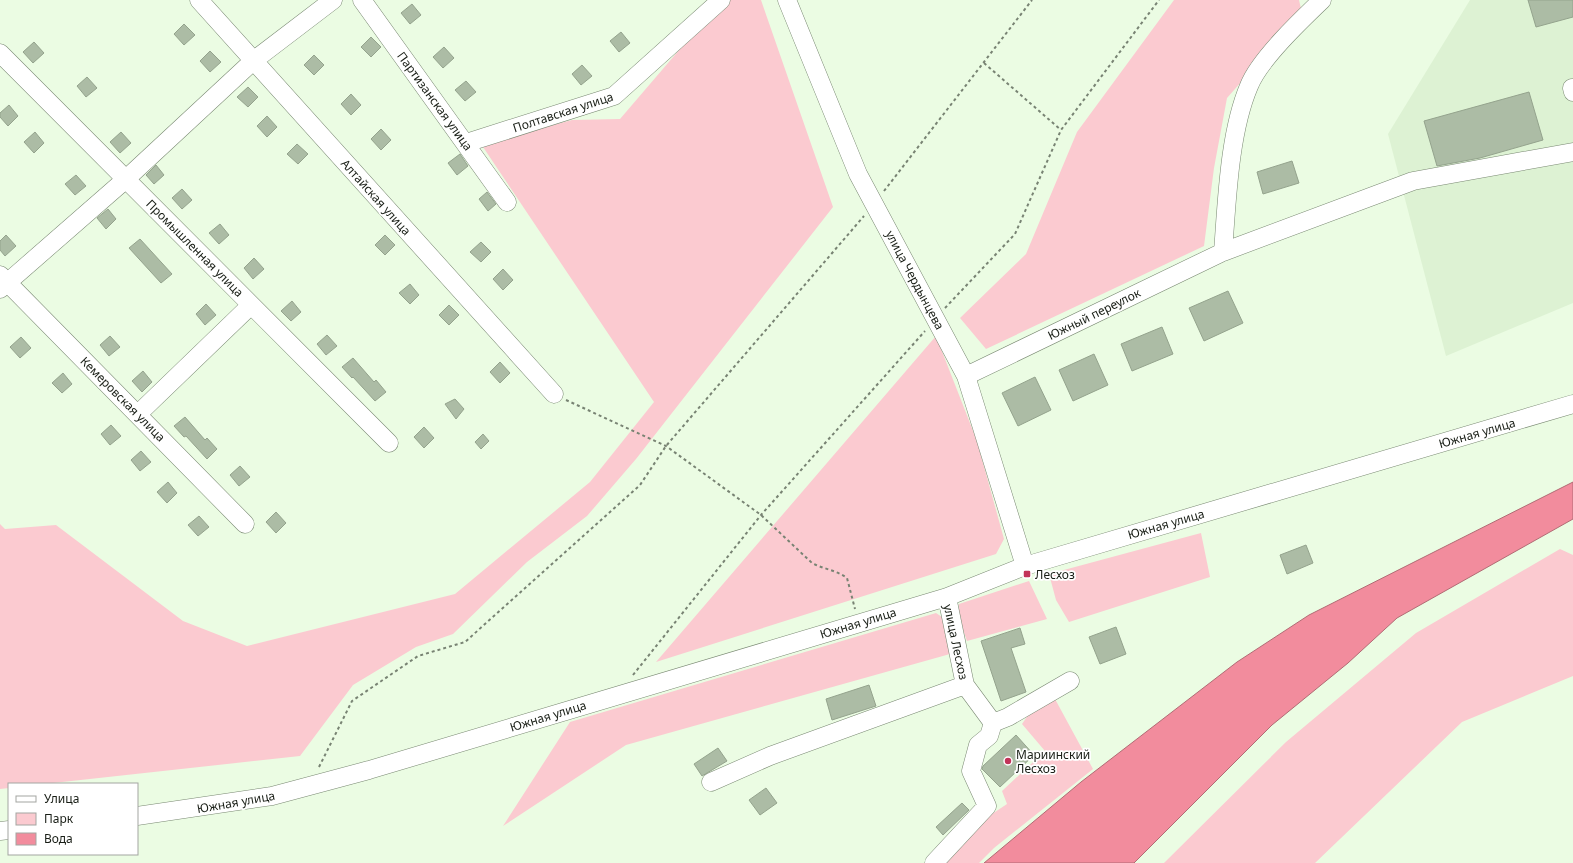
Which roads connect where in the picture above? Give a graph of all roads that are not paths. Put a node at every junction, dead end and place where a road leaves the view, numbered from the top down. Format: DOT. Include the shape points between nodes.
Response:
graph roads {
  1 [pos="199,0"];
  2 [pos="333,0"];
  3 [pos="362,0"];
  4 [pos="721,0"];
  5 [pos="787,0"];
  6 [pos="1322,0"];
  7 [pos="0,53"];
  8 [pos="253,61"];
  9 [pos="466,143"];
  10 [pos="1573,152"];
  11 [pos="126,179"];
  12 [pos="507,202"];
  13 [pos="1223,252"];
  14 [pos="2,282"];
  15 [pos="251,305"];
  16 [pos="966,376"];
  17 [pos="554,394"];
  18 [pos="1573,404"];
  19 [pos="138,414"];
  20 [pos="389,443"];
  21 [pos="245,524"];
  22 [pos="1024,566"];
  23 [pos="947,597"];
  24 [pos="1070,681"];
  25 [pos="965,685"];
  26 [pos="993,722"];
  27 [pos="711,782"];
  28 [pos="138,816"];
  29 [pos="934,863"];
  1 -- 8 [label="street, Алтайская улица"];
  2 -- 8 [label="street"];
  3 -- 9 [label="street, Партизанская улица"];
  4 -- 9 [label="street, Полтавская улица" via="614,96"];
  5 -- 16 [label="street, улица Чердынцева" via="858,174"];
  6 -- 13 [label="street" via="1259,68 1249,86 1238,124 1228,185"];
  7 -- 11 [label="street, Промышленная улица"];
  8 -- 11 [label="street"];
  8 -- 17 [label="street, Алтайская улица"];
  9 -- 12 [label="street, Партизанская улица"];
  10 -- 13 [label="street, Южный переулок" via="1413,181"];
  11 -- 14 [label="street"];
  11 -- 15 [label="street, Промышленная улица"];
  13 -- 16 [label="street, Южный переулок"];
  14 -- 19 [label="street, Кемеровская улица"];
  15 -- 19 [label="street"];
  15 -- 20 [label="street, Промышленная улица"];
  16 -- 22 [label="street, улица Чердынцева"];
  18 -- 22 [label="street, Южная улица"];
  19 -- 21 [label="street, Кемеровская улица"];
  22 -- 23 [label="street, Южная улица"];
  23 -- 25 [label="street, улица Лесхоз"];
  23 -- 28 [label="street, Южная улица" via="309,786 272,796"];
  24 -- 26 [label="street" via="1008,717"];
  25 -- 26 [label="street, улица Лесхоз"];
  25 -- 27 [label="street" via="797,745"];
  26 -- 29 [label="street" via="989,736 978,745 971,771 987,806"];
}
